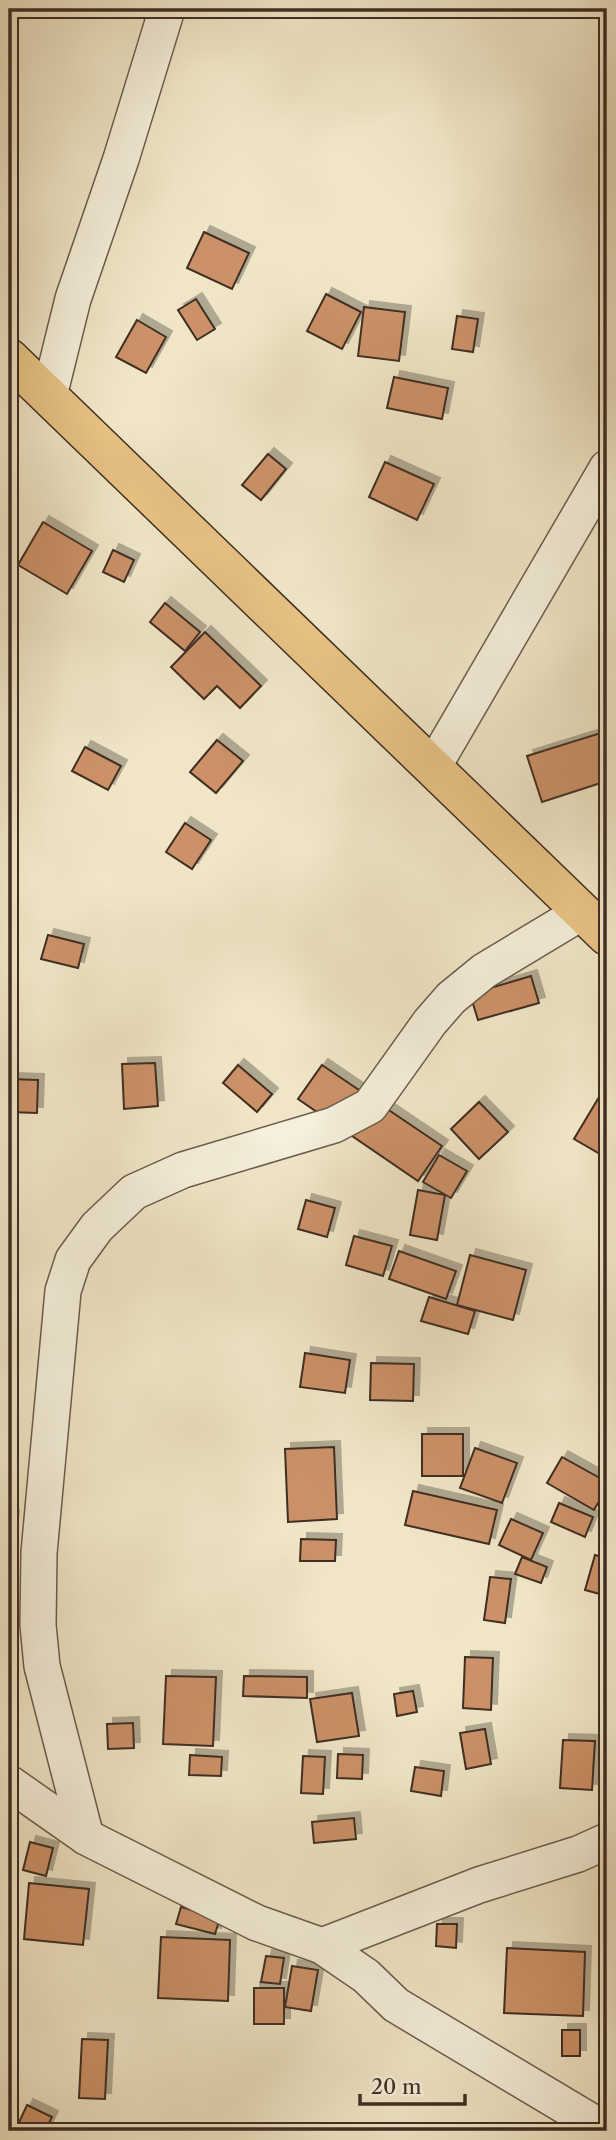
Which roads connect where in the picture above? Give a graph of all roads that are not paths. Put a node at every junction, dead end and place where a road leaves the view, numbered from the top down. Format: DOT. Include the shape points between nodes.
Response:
graph roads {
  1 [pos="167,9"];
  2 [pos="9,358"];
  3 [pos="49,396"];
  4 [pos="607,468"];
  5 [pos="433,767"];
  6 [pos="595,924"];
  7 [pos="9,1783"];
  8 [pos="86,1838"];
  9 [pos="607,1841"];
  10 [pos="322,1946"];
  11 [pos="607,2131"];
  1 -- 3 [label="street" via="73,299"];
  2 -- 3 [label="main road"];
  3 -- 5 [label="main road"];
  4 -- 5 [label="street"];
  5 -- 6 [label="main road"];
  6 -- 8 [label="street" via="484,971 430,1022 370,1106 334,1125 183,1170 134,1192 97,1227 73,1260 63,1291 39,1553 38,1625 42,1666"];
  7 -- 8 [label="street"];
  8 -- 10 [label="street" via="257,1923"];
  9 -- 10 [label="street"];
  10 -- 11 [label="street" via="366,1976 396,2005"];
}
